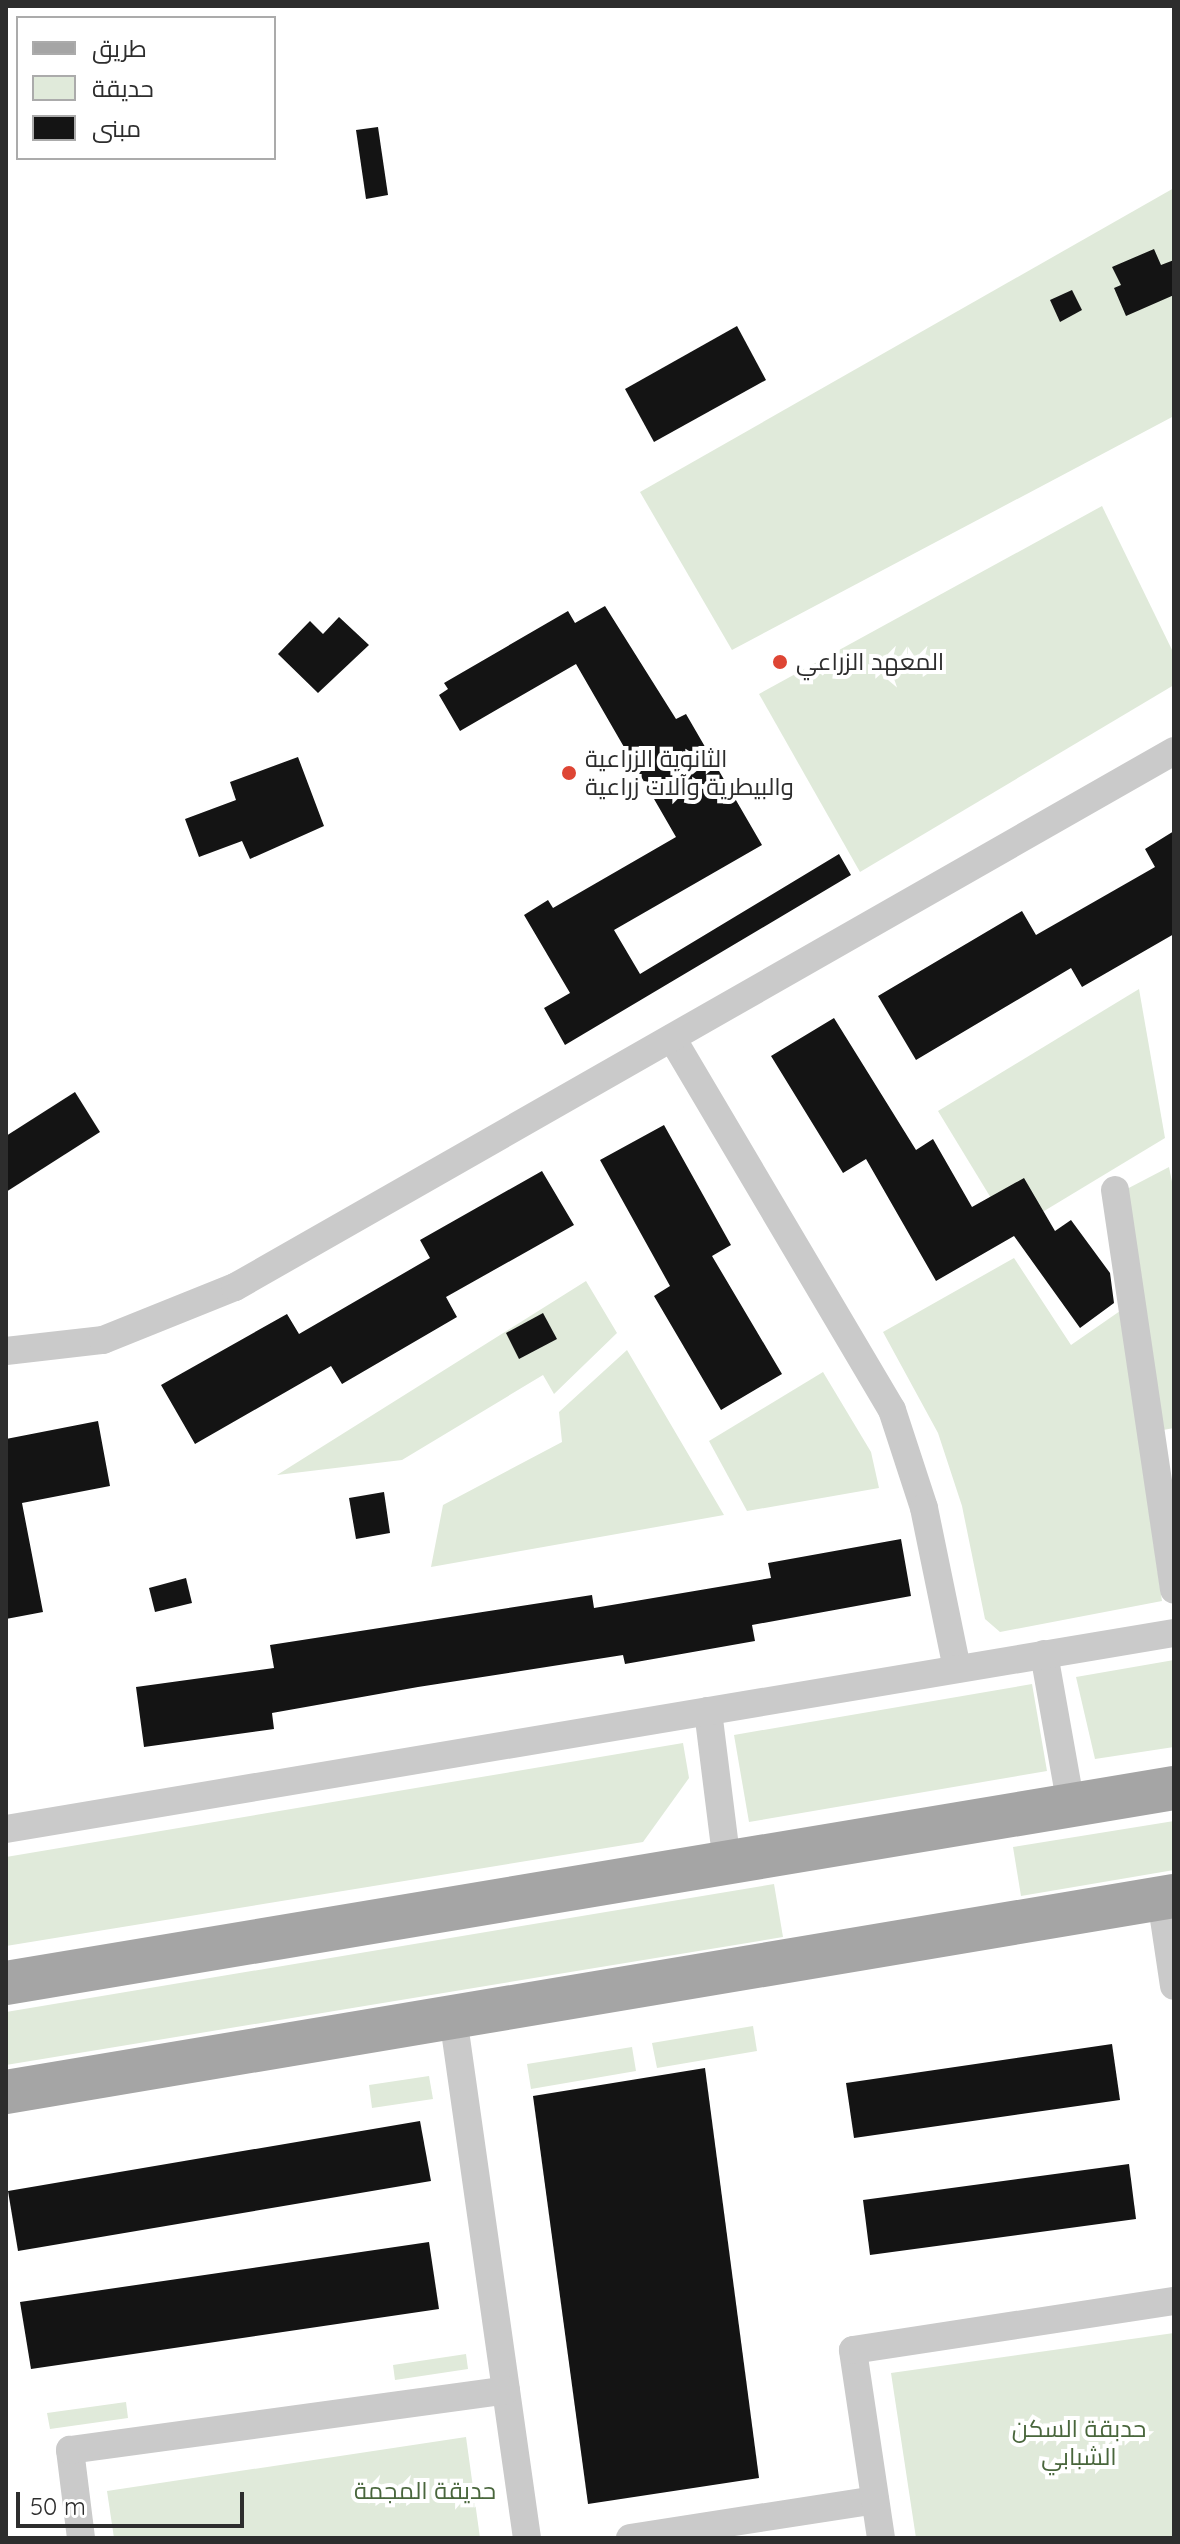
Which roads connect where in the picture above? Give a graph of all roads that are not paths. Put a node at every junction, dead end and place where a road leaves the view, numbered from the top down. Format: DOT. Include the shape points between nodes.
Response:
graph roads {
  1 [pos="1174,751"];
  2 [pos="672,1038"];
  3 [pos="1115,1190"];
  4 [pos="6,1351"];
  5 [pos="1174,1590"];
  6 [pos="1174,1633"];
  7 [pos="1044,1654"];
  8 [pos="957,1669"];
  9 [pos="708,1711"];
  10 [pos="1174,1788"];
  11 [pos="1071,1806"];
  12 [pos="6,1829"];
  13 [pos="727,1863"];
  14 [pos="1167,1898"];
  15 [pos="6,1983"];
  16 [pos="1174,1986"];
  17 [pos="453,2017"];
  18 [pos="6,2092"];
  19 [pos="1174,2301"];
  20 [pos="506,2390"];
  21 [pos="875,2500"];
  22 [pos="81,2538"];
  23 [pos="527,2538"];
  24 [pos="630,2538"];
  25 [pos="881,2538"];
  1 -- 2 [label="street"];
  2 -- 4 [label="street" via="235,1287 103,1340"];
  2 -- 8 [label="street" via="892,1410 924,1508"];
  3 -- 5 [label="street"];
  6 -- 7 [label="street"];
  7 -- 8 [label="street"];
  7 -- 11 [label="street"];
  8 -- 9 [label="street"];
  9 -- 12 [label="street"];
  9 -- 13 [label="street"];
  10 -- 11 [label="main road"];
  11 -- 13 [label="main road"];
  13 -- 15 [label="main road"];
  14 -- 16 [label="street"];
  14 -- 17 [label="main road"];
  17 -- 18 [label="main road"];
  17 -- 20 [label="street"];
  19 -- 21 [label="street" via="853,2350"];
  20 -- 22 [label="street" via="70,2450"];
  20 -- 23 [label="street"];
  21 -- 24 [label="street"];
  21 -- 25 [label="street"];
}
